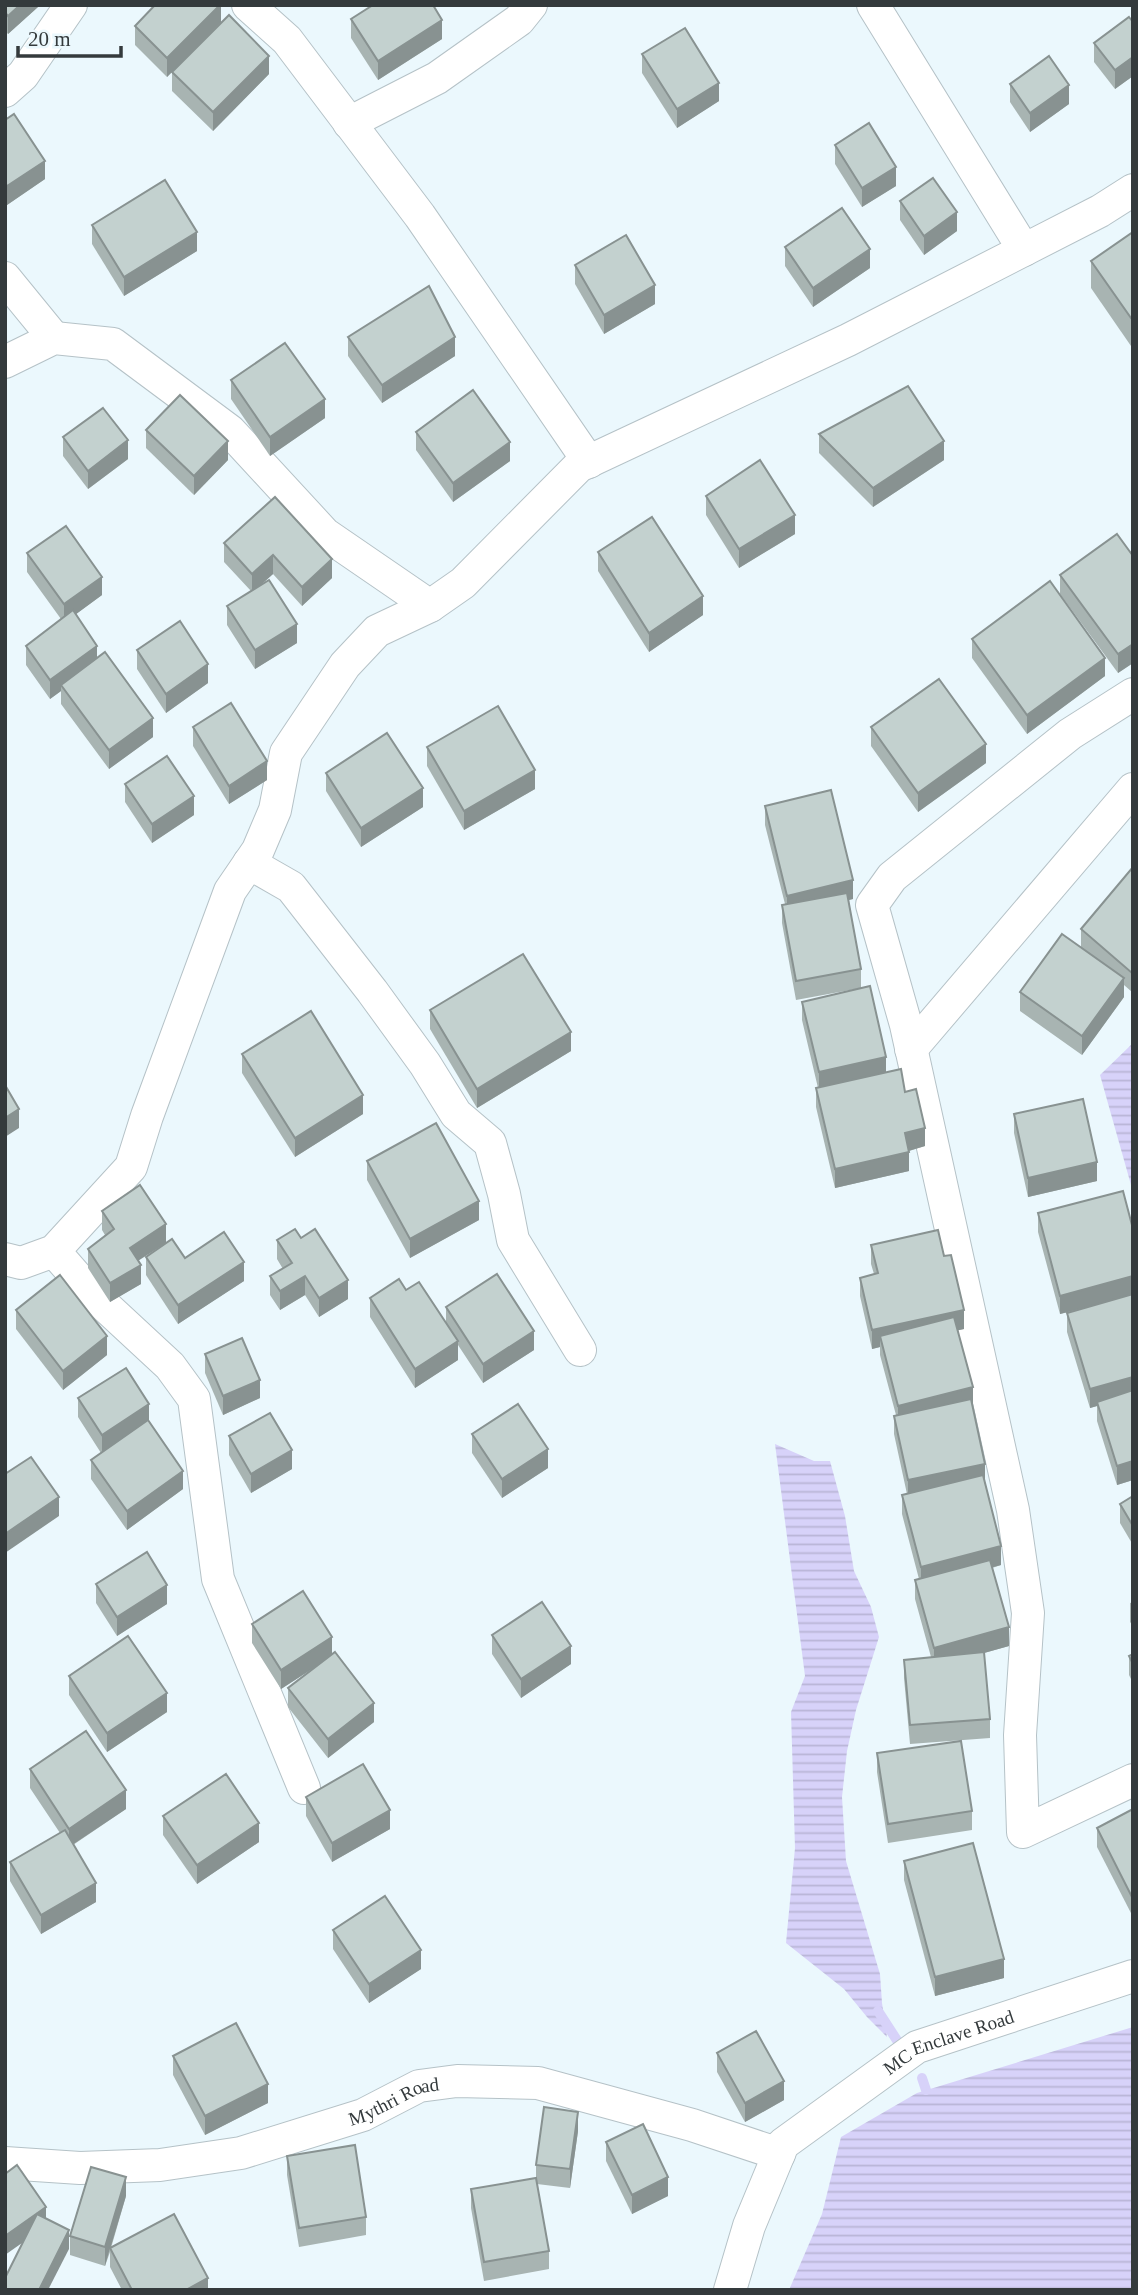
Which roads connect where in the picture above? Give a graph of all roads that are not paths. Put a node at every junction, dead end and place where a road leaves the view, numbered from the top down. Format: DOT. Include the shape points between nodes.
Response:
graph roads {
  1 [pos="71,5"];
  2 [pos="248,5"];
  3 [pos="531,5"];
  4 [pos="873,5"];
  5 [pos="5,91"];
  6 [pos="349,123"];
  7 [pos="1133,190"];
  8 [pos="1024,250"];
  9 [pos="5,278"];
  10 [pos="54,338"];
  11 [pos="5,362"];
  12 [pos="589,462"];
  13 [pos="430,606"];
  14 [pos="1133,694"];
  15 [pos="1133,789"];
  16 [pos="249,863"];
  17 [pos="911,1049"];
  18 [pos="54,1251"];
  19 [pos="5,1259"];
  20 [pos="580,1350"];
  21 [pos="1133,1780"];
  22 [pos="304,1788"];
  23 [pos="1133,1976"];
  24 [pos="781,2149"];
  25 [pos="5,2163"];
  26 [pos="730,2290"];
  1 -- 5 [label="street" via="23,75"];
  2 -- 6 [label="street" via="286,40"];
  3 -- 6 [label="street" via="519,20 438,78"];
  4 -- 8 [label="street"];
  6 -- 12 [label="street" via="420,216"];
  7 -- 8 [label="street"];
  8 -- 12 [label="street" via="848,340"];
  9 -- 10 [label="street"];
  10 -- 11 [label="street"];
  10 -- 13 [label="street" via="113,344 230,431 325,534"];
  12 -- 13 [label="street" via="579,466 463,583"];
  13 -- 16 [label="street" via="377,631 345,665 286,753 275,810"];
  14 -- 17 [label="street" via="1070,733 892,877 872,905"];
  15 -- 17 [label="street"];
  16 -- 18 [label="street" via="230,891 131,1167"];
  16 -- 20 [label="street" via="291,887 380,1002 456,1114 490,1143 513,1240"];
  17 -- 21 [label="street" via="1013,1510 1028,1614 1020,1735 1023,1832"];
  18 -- 19 [label="street" via="21,1263"];
  18 -- 22 [label="street" via="88,1290 170,1366 194,1399 218,1579"];
  23 -- 24 [label="street, MC Enclave Road" via="917,2047"];
  24 -- 25 [label="street, Mythri Road" via="538,2083 457,2081 419,2086 363,2115 241,2153 160,2165 80,2168"];
  24 -- 26 [label="street" via="749,2226"];
}
